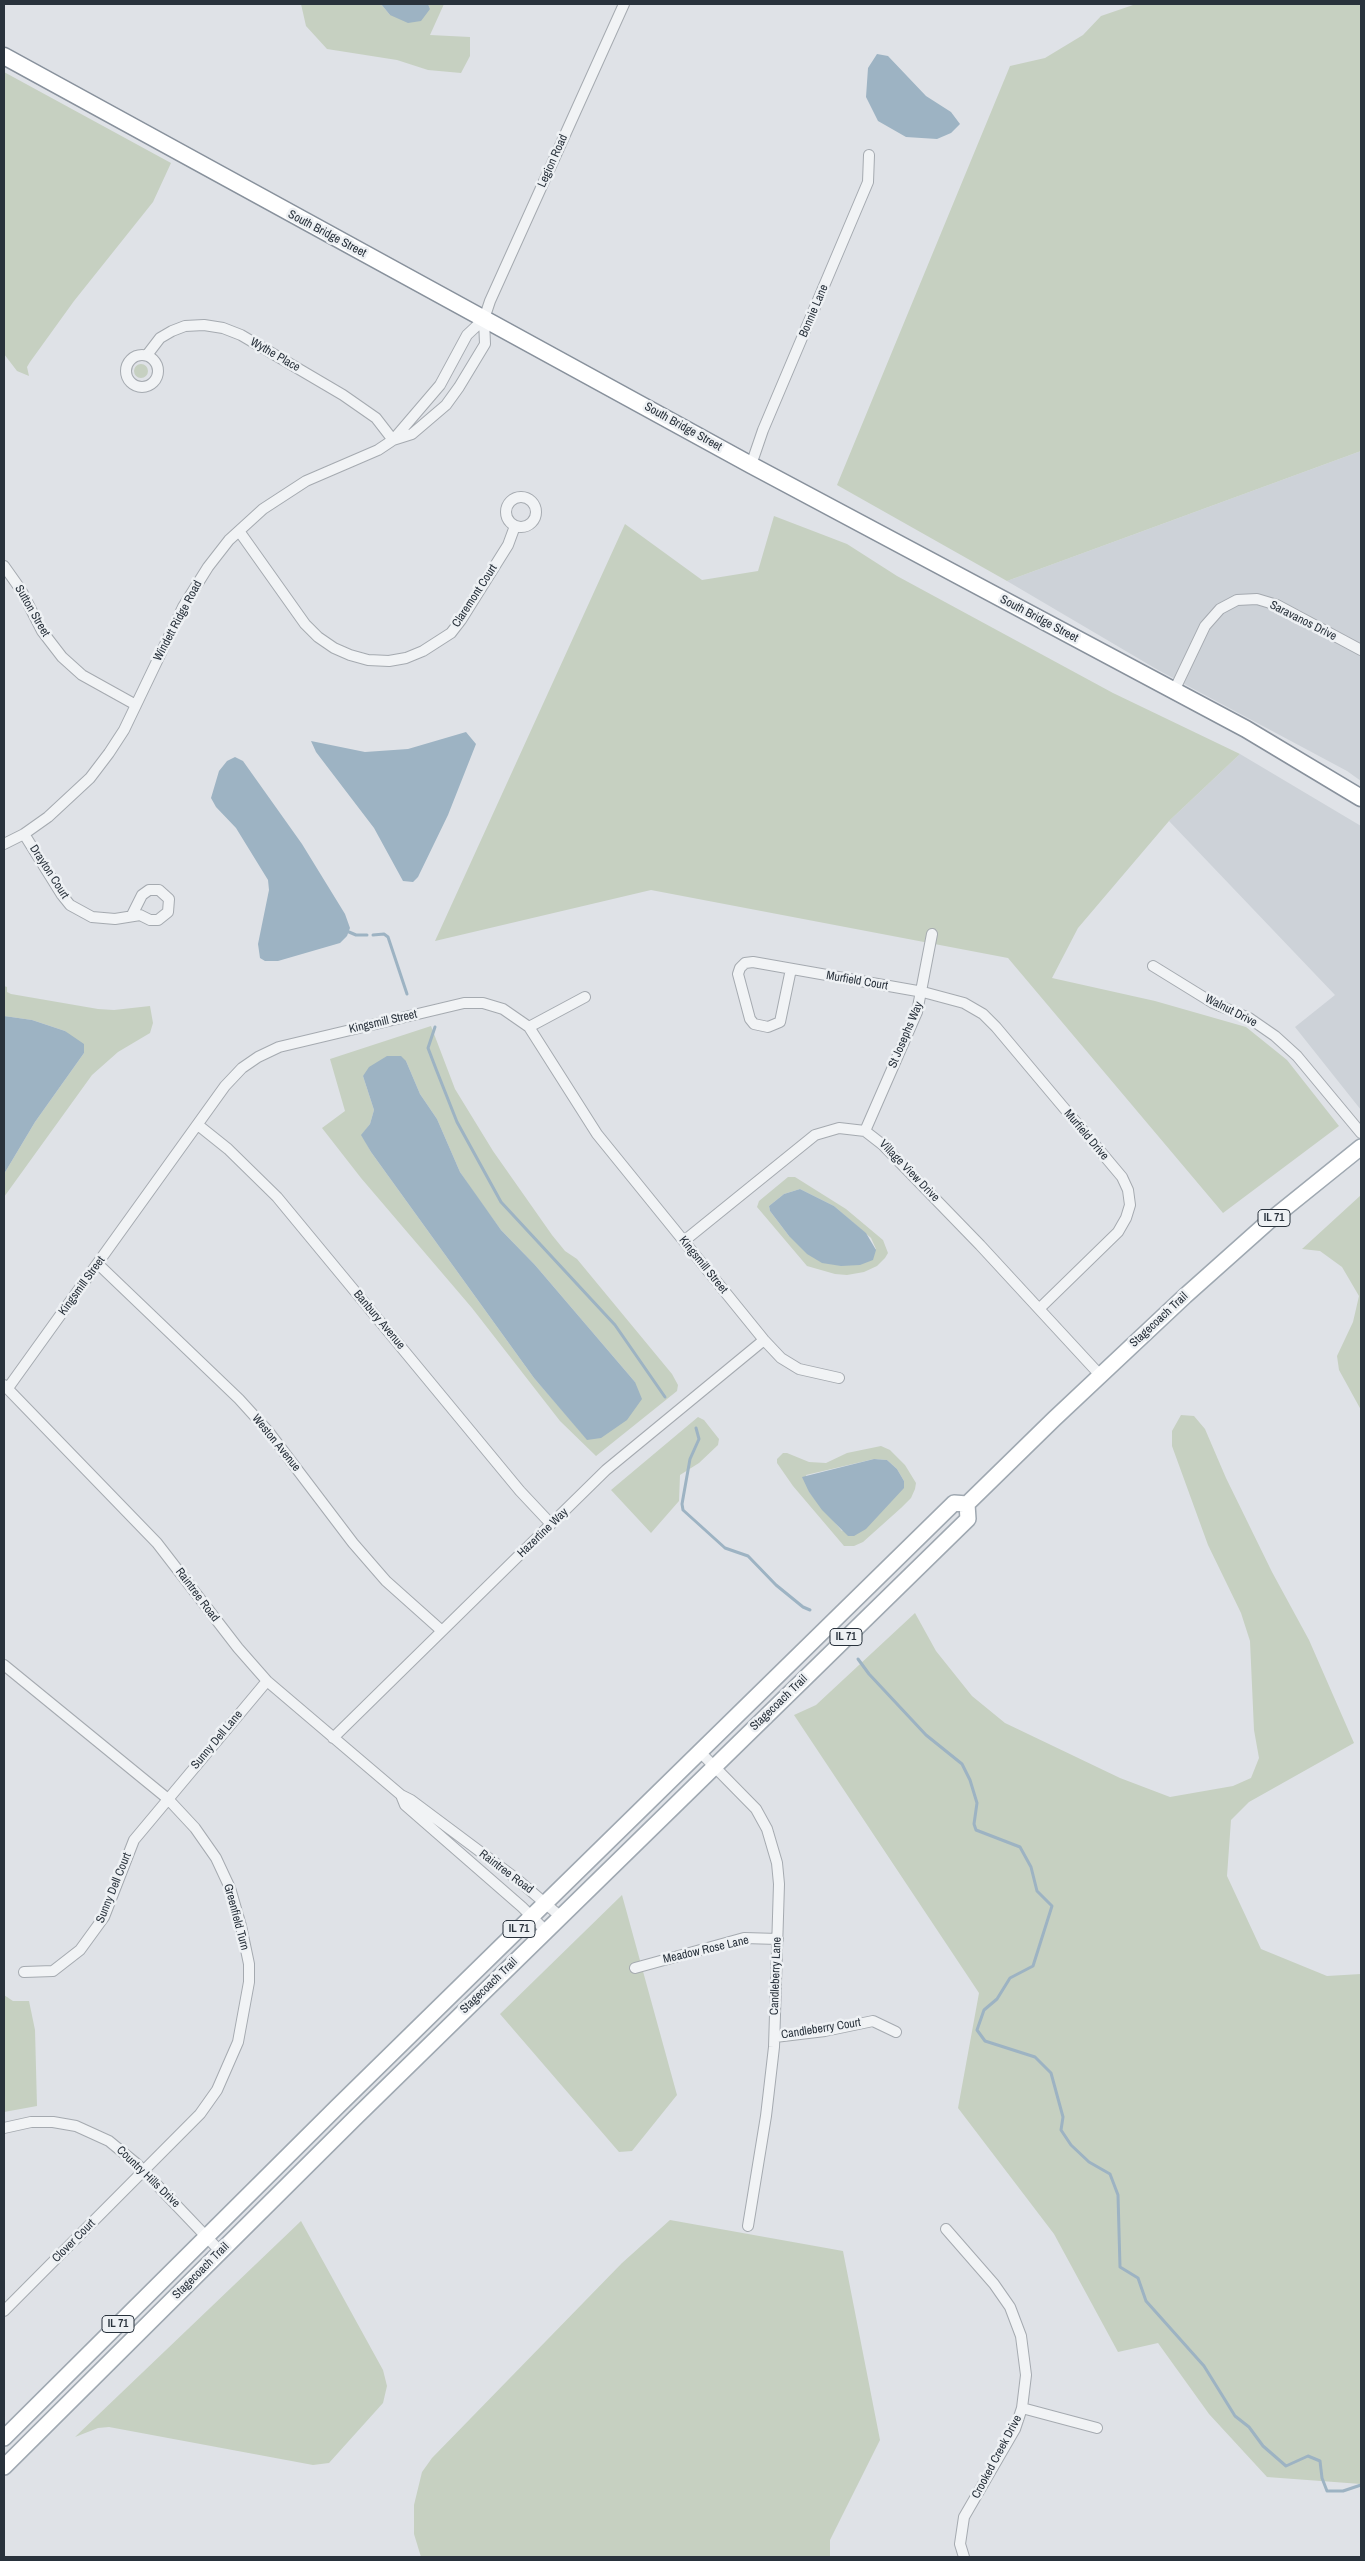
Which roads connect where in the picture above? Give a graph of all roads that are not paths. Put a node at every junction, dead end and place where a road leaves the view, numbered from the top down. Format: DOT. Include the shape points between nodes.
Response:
graph roads {
  1 [pos="624,4"];
  2 [pos="4,56"];
  3 [pos="868,154"];
  4 [pos="484,319"];
  5 [pos="147,355"];
  6 [pos="393,440"];
  7 [pos="752,465"];
  8 [pos="516,526"];
  9 [pos="239,531"];
  10 [pos="4,566"];
  11 [pos="1361,650"];
  12 [pos="1174,690"];
  13 [pos="136,705"];
  14 [pos="1361,798"];
  15 [pos="24,834"];
  16 [pos="4,844"];
  17 [pos="132,915"];
  18 [pos="932,934"];
  19 [pos="1153,966"];
  20 [pos="791,969"];
  21 [pos="923,992"];
  22 [pos="585,996"];
  23 [pos="529,1027"];
  24 [pos="198,1125"];
  25 [pos="865,1131"];
  26 [pos="1361,1133"];
  27 [pos="1361,1147"];
  28 [pos="684,1241"];
  29 [pos="98,1264"];
  30 [pos="1040,1308"];
  31 [pos="764,1340"];
  32 [pos="1100,1375"];
  33 [pos="839,1378"];
  34 [pos="6,1386"];
  35 [pos="967,1504"];
  36 [pos="551,1524"];
  37 [pos="442,1631"];
  38 [pos="4,1665"];
  39 [pos="267,1681"];
  40 [pos="333,1738"];
  41 [pos="700,1752"];
  42 [pos="715,1766"];
  43 [pos="401,1795"];
  44 [pos="168,1799"];
  45 [pos="546,1902"];
  46 [pos="531,1917"];
  47 [pos="560,1917"];
  48 [pos="546,1931"];
  49 [pos="778,1939"];
  50 [pos="635,1968"];
  51 [pos="24,1972"];
  52 [pos="896,2032"];
  53 [pos="775,2037"];
  54 [pos="4,2128"];
  55 [pos="144,2172"];
  56 [pos="748,2226"];
  57 [pos="946,2229"];
  58 [pos="207,2236"];
  59 [pos="220,2251"];
  60 [pos="4,2311"];
  61 [pos="1022,2408"];
  62 [pos="1097,2428"];
  63 [pos="4,2438"];
  64 [pos="4,2467"];
  65 [pos="964,2557"];
  1 -- 4 [label="street, Legion Road"];
  2 -- 4 [label="highway, South Bridge Street"];
  3 -- 7 [label="street, Bonnie Lane" via="868,182 763,430"];
  4 -- 6 [label="street, Windett Ridge Road" via="467,335 440,385"];
  4 -- 6 [label="street, Windett Ridge Road" via="484,344 446,405 412,434"];
  4 -- 7 [label="highway, South Bridge Street"];
  5 -- 6 [label="street, Wythe Place" via="160,338 185,326 223,328 343,395 376,418"];
  6 -- 9 [label="street, Windett Ridge Road" via="378,450 306,480 263,509"];
  7 -- 12 [label="highway, South Bridge Street"];
  8 -- 9 [label="street, Claremont Court" via="508,544 451,632 423,652 389,660 368,660 350,655 318,637 305,624"];
  9 -- 13 [label="street, Windett Ridge Road" via="196,586"];
  10 -- 13 [label="street, Sutton Street" via="21,590 42,631 62,657 82,675"];
  11 -- 12 [label="street, Saravanos Drive" via="1277,606 1257,599 1243,599 1220,609 1205,626"];
  12 -- 14 [label="highway, South Bridge Street"];
  13 -- 15 [label="street, Windett Ridge Road" via="119,738 90,778 48,817"];
  15 -- 16 [label="street, Windett Ridge Road"];
  15 -- 17 [label="street, Drayton Court" via="70,904 103,919"];
  18 -- 21 [label="street, St Josephs Way"];
  19 -- 26 [label="street, Walnut Drive" via="1214,1003 1249,1018 1275,1036 1297,1056"];
  20 -- 20 [label="street, Murfield Court" via="753,962 740,968 738,974 754,1024 768,1027 780,1022"];
  20 -- 21 [label="street, Murfield Court"];
  21 -- 25 [label="street, St Josephs Way"];
  21 -- 30 [label="street, Murfield Drive" via="964,1003 983,1014 1122,1177 1128,1190 1130,1205 1118,1232"];
  22 -- 23 [label="street"];
  23 -- 24 [label="street, Kingsmill Street" via="503,1009 484,1003 464,1003 279,1047 242,1068"];
  23 -- 28 [label="street, Kingsmill Street" via="597,1134"];
  24 -- 29 [label="street, Kingsmill Street"];
  24 -- 36 [label="street, Banbury Avenue" via="277,1197 520,1491"];
  25 -- 28 [label="street" via="839,1128 815,1135"];
  25 -- 30 [label="street, Village View Drive" via="884,1145"];
  27 -- 32 [label="main road, Stagecoach Trail / IL 71" via="1233,1253"];
  28 -- 31 [label="street, Kingsmill Street"];
  29 -- 34 [label="street, Kingsmill Street"];
  29 -- 37 [label="street, Weston Avenue" via="239,1399 386,1581"];
  30 -- 32 [label="street, Village View Drive"];
  31 -- 33 [label="street, Kingsmill Street" via="782,1358 800,1369"];
  31 -- 36 [label="street, Hazertine Way" via="628,1451"];
  32 -- 35 [label="main road, Stagecoach Trail / IL 71"];
  34 -- 39 [label="street, Raintree Road" via="157,1543"];
  35 -- 41 [label="main road, Stagecoach Trail / IL 71" via="954,1504"];
  35 -- 42 [label="main road, Stagecoach Trail / IL 71" via="968,1519"];
  36 -- 37 [label="street, Hazertine Way"];
  37 -- 40 [label="street, Hazertine Way"];
  38 -- 44 [label="street, Greenfield Turn"];
  39 -- 40 [label="street, Raintree Road"];
  39 -- 44 [label="street, Sunny Dell Lane"];
  40 -- 43 [label="street, Raintree Road"];
  41 -- 42 [label="street, Candleberry Lane"];
  41 -- 45 [label="main road, Stagecoach Trail / IL 71"];
  42 -- 47 [label="main road, Stagecoach Trail / IL 71"];
  42 -- 49 [label="street, Candleberry Lane" via="746,1797 767,1829 778,1863"];
  43 -- 45 [label="street, Raintree Road"];
  43 -- 46 [label="street, Raintree Road" via="405,1806"];
  44 -- 51 [label="street, Sunny Dell Court" via="134,1840 104,1917 80,1950 53,1971"];
  44 -- 55 [label="street, Greenfield Turn" via="195,1828 216,1858 230,1888 244,1942 249,1982 238,2042 217,2090 187,2130"];
  45 -- 46 [label="main road, Stagecoach Trail / IL 71"];
  45 -- 47 [label="street, Raintree Road"];
  46 -- 48 [label="street, Raintree Road"];
  46 -- 58 [label="main road, Stagecoach Trail / IL 71"];
  47 -- 48 [label="main road, Stagecoach Trail / IL 71"];
  48 -- 59 [label="main road, Stagecoach Trail / IL 71"];
  49 -- 50 [label="street, Meadow Rose Lane" via="744,1938"];
  49 -- 53 [label="street, Candleberry Lane"];
  52 -- 53 [label="street, Candleberry Court" via="873,2021"];
  53 -- 56 [label="street, Candleberry Lane"];
  54 -- 55 [label="street, Country Hills Drive" via="42,2122 76,2126 109,2141"];
  55 -- 58 [label="street, Country Hills Drive"];
  55 -- 60 [label="street, Clover Court"];
  57 -- 61 [label="street, Crooked Creek Drive" via="1010,2307 1021,2336 1026,2375"];
  58 -- 59 [label="street, Country Hills Drive"];
  58 -- 63 [label="main road, Stagecoach Trail / IL 71"];
  59 -- 64 [label="main road, Stagecoach Trail / IL 71"];
  61 -- 62 [label="street"];
  61 -- 65 [label="street, Crooked Creek Drive" via="1014,2429 964,2517 960,2544"];
}
